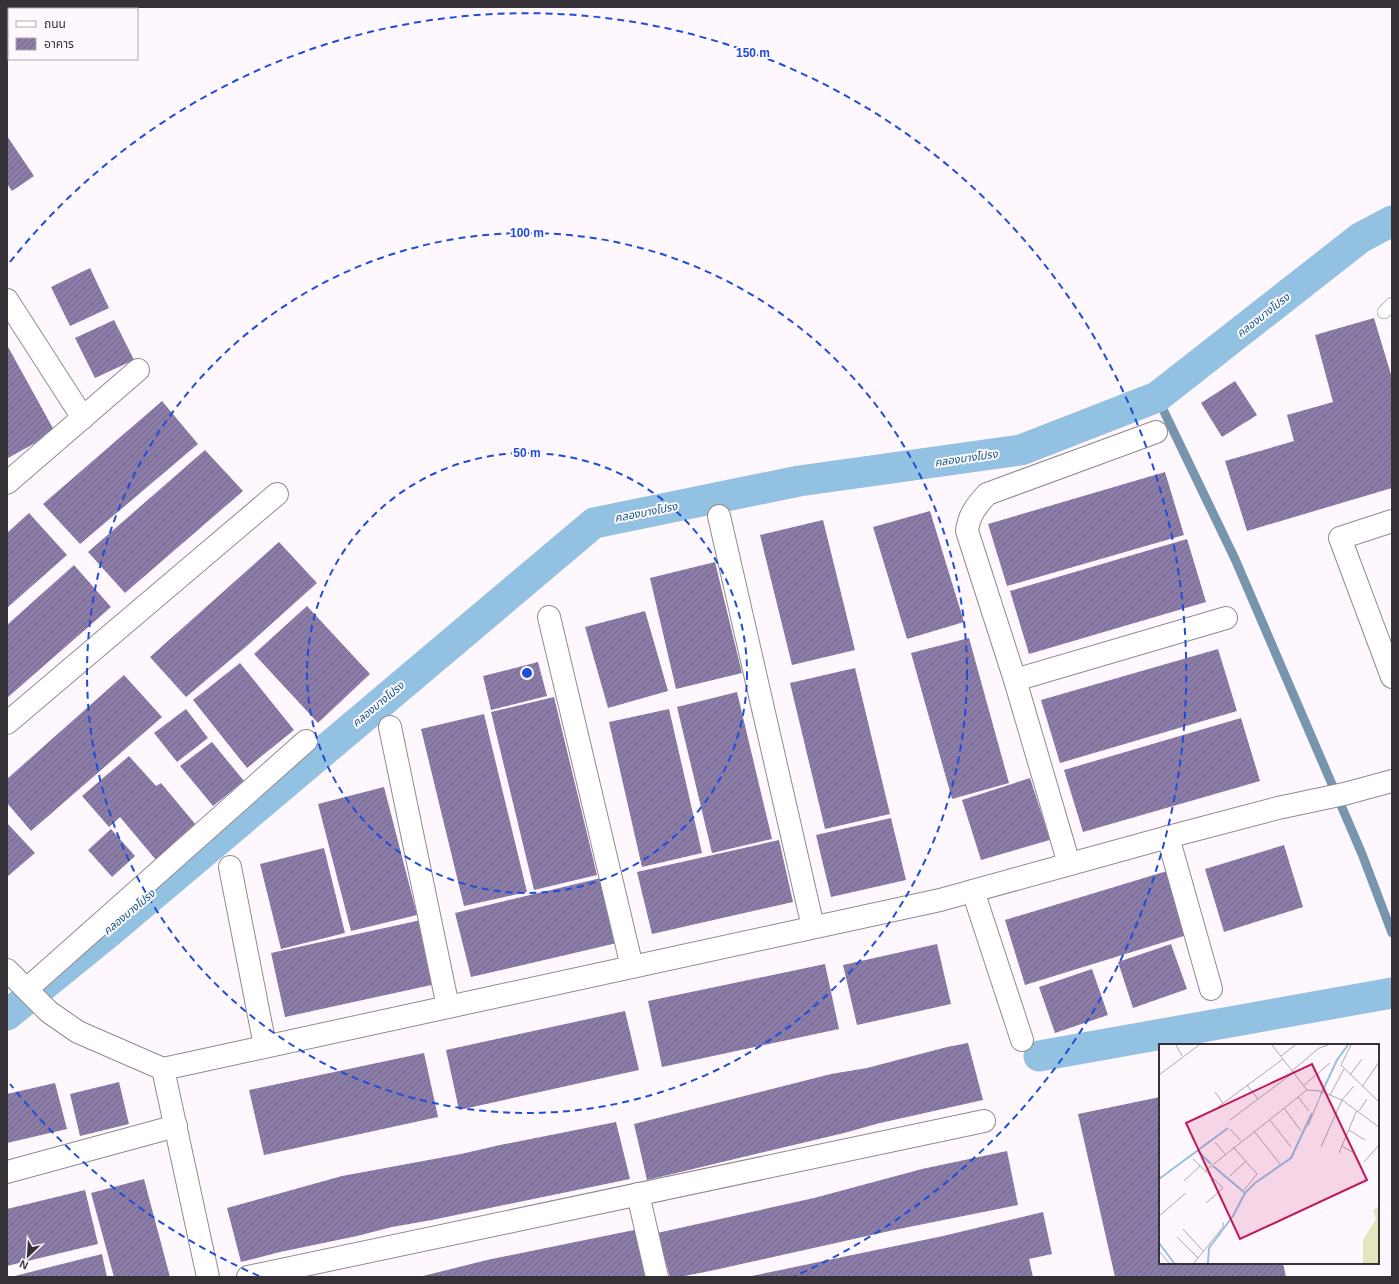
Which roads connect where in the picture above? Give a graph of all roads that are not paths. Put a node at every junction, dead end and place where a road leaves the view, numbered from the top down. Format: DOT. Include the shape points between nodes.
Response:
graph roads {
  1 [pos="7,300"];
  2 [pos="138,370"];
  3 [pos="83,418"];
  4 [pos="1156,432"];
  5 [pos="7,483"];
  6 [pos="277,494"];
  7 [pos="719,516"];
  8 [pos="1392,521"];
  9 [pos="549,617"];
  10 [pos="1226,618"];
  11 [pos="1392,677"];
  12 [pos="1016,680"];
  13 [pos="7,723"];
  14 [pos="390,727"];
  15 [pos="306,741"];
  16 [pos="1392,781"];
  17 [pos="1168,837"];
  18 [pos="1069,864"];
  19 [pos="230,867"];
  20 [pos="973,891"];
  21 [pos="813,927"];
  22 [pos="632,967"];
  23 [pos="7,970"];
  24 [pos="1211,989"];
  25 [pos="31,994"];
  26 [pos="448,1007"];
  27 [pos="1022,1040"];
  28 [pos="265,1046"];
  29 [pos="163,1068"];
  30 [pos="984,1120"];
  31 [pos="176,1126"];
  32 [pos="7,1172"];
  33 [pos="638,1194"];
  34 [pos="208,1277"];
  35 [pos="248,1277"];
  36 [pos="657,1277"];
  1 -- 3 [label="street"];
  2 -- 3 [label="street"];
  3 -- 5 [label="street"];
  4 -- 12 [label="street" via="987,494 973,510 967,531"];
  6 -- 13 [label="street"];
  7 -- 21 [label="street"];
  8 -- 11 [label="street" via="1340,538"];
  9 -- 22 [label="street"];
  10 -- 12 [label="street"];
  12 -- 18 [label="street"];
  14 -- 26 [label="street"];
  15 -- 25 [label="street"];
  16 -- 17 [label="street"];
  17 -- 18 [label="street"];
  17 -- 24 [label="street"];
  18 -- 20 [label="street"];
  19 -- 28 [label="street"];
  20 -- 21 [label="street"];
  20 -- 27 [label="street"];
  21 -- 22 [label="street"];
  22 -- 26 [label="street"];
  23 -- 25 [label="street"];
  25 -- 29 [label="street" via="49,1012 78,1032"];
  26 -- 28 [label="street"];
  28 -- 29 [label="street"];
  29 -- 31 [label="street"];
  30 -- 33 [label="street"];
  31 -- 32 [label="street"];
  31 -- 34 [label="street"];
  33 -- 35 [label="street"];
  33 -- 36 [label="street"];
}
